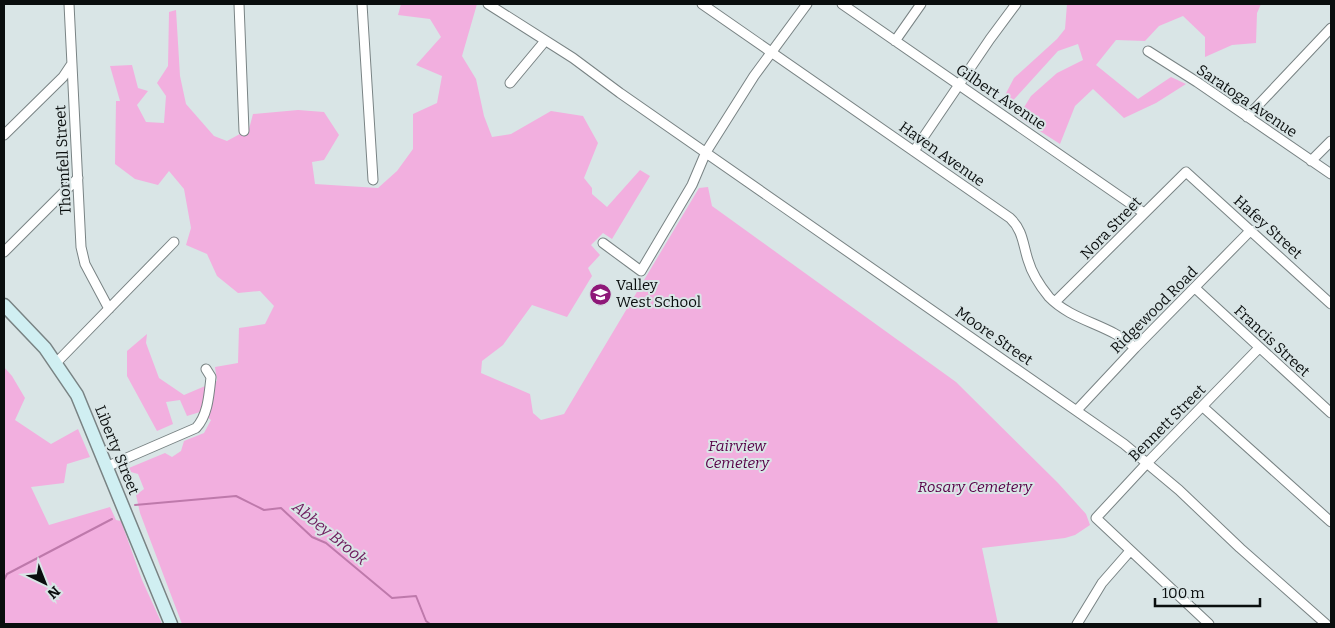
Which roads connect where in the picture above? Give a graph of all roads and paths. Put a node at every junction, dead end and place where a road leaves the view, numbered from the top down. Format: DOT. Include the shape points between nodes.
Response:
graph roads {
  1 [pos="69,4"];
  2 [pos="239,4"];
  3 [pos="362,4"];
  4 [pos="488,4"];
  5 [pos="702,4"];
  6 [pos="807,4"];
  7 [pos="842,4"];
  8 [pos="922,4"];
  9 [pos="1016,4"];
  10 [pos="1331,28"];
  11 [pos="545,41"];
  12 [pos="896,41"];
  13 [pos="1148,51"];
  14 [pos="771,52"];
  15 [pos="71,65"];
  16 [pos="510,83"];
  17 [pos="959,85"];
  18 [pos="1247,116"];
  19 [pos="244,131"];
  20 [pos="4,135"];
  21 [pos="1331,142"];
  22 [pos="914,151"];
  23 [pos="706,152"];
  24 [pos="1311,160"];
  25 [pos="1186,172"];
  26 [pos="1331,174"];
  27 [pos="78,178"];
  28 [pos="373,180"];
  29 [pos="1144,213"];
  30 [pos="1251,230"];
  31 [pos="174,242"];
  32 [pos="602,243"];
  33 [pos="4,252"];
  34 [pos="1195,288"];
  35 [pos="1055,302"];
  36 [pos="1331,304"];
  37 [pos="4,305"];
  38 [pos="109,309"];
  39 [pos="1135,348"];
  40 [pos="1259,348"];
  41 [pos="56,363"];
  42 [pos="206,369"];
  43 [pos="1203,407"];
  44 [pos="1076,410"];
  45 [pos="1331,413"];
  46 [pos="1148,462"];
  47 [pos="106,467"];
  48 [pos="1331,522"];
  49 [pos="1130,552"];
  50 [pos="170,624"];
  51 [pos="1077,624"];
  52 [pos="1208,624"];
  53 [pos="1326,624"];
  1 -- 15 [label="street, Thornfell Street"];
  2 -- 19 [label="street"];
  3 -- 28 [label="street"];
  4 -- 11 [label="street, Moore Street"];
  5 -- 14 [label="street, Haven Avenue"];
  6 -- 14 [label="street"];
  7 -- 12 [label="street, Gilbert Avenue"];
  8 -- 12 [label="street"];
  9 -- 17 [label="street"];
  10 -- 18 [label="street"];
  11 -- 16 [label="street"];
  11 -- 23 [label="street, Moore Street"];
  12 -- 17 [label="street, Gilbert Avenue"];
  13 -- 18 [label="street, Saratoga Avenue"];
  14 -- 22 [label="street, Haven Avenue"];
  14 -- 23 [label="street"];
  15 -- 20 [label="street" via="64,77"];
  15 -- 27 [label="street, Thornfell Street"];
  17 -- 22 [label="street"];
  17 -- 29 [label="street, Gilbert Avenue"];
  18 -- 24 [label="street, Saratoga Avenue"];
  21 -- 24 [label="street"];
  22 -- 35 [label="street, Haven Avenue" via="1014,222 1032,270"];
  23 -- 32 [label="street" via="692,185 641,271"];
  23 -- 44 [label="street, Moore Street"];
  24 -- 26 [label="street, Saratoga Avenue"];
  25 -- 29 [label="street, Nora Street"];
  25 -- 30 [label="street, Hafey Street"];
  27 -- 33 [label="street"];
  27 -- 38 [label="street, Thornfell Street" via="81,248 85,264"];
  29 -- 35 [label="street, Nora Street"];
  30 -- 34 [label="street, Ridgewood Road"];
  30 -- 36 [label="street, Hafey Street"];
  31 -- 38 [label="street"];
  34 -- 39 [label="street, Ridgewood Road"];
  34 -- 40 [label="street, Francis Street"];
  35 -- 39 [label="street, Haven Avenue" via="1076,317 1115,333"];
  37 -- 41 [label="main road, Liberty Street"];
  38 -- 41 [label="street"];
  39 -- 44 [label="street, Ridgewood Road"];
  40 -- 43 [label="street, Bennett Street"];
  40 -- 45 [label="street, Francis Street"];
  41 -- 47 [label="main road, Liberty Street" via="77,395"];
  42 -- 47 [label="street" via="211,377 207,405 196,428"];
  43 -- 46 [label="street, Bennett Street"];
  43 -- 48 [label="street"];
  44 -- 46 [label="street, Moore Street"];
  46 -- 49 [label="street, Bennett Street" via="1096,518"];
  46 -- 53 [label="street, Moore Street"];
  47 -- 50 [label="main road, Liberty Street"];
  49 -- 51 [label="street" via="1102,583"];
  49 -- 52 [label="street"];
}
